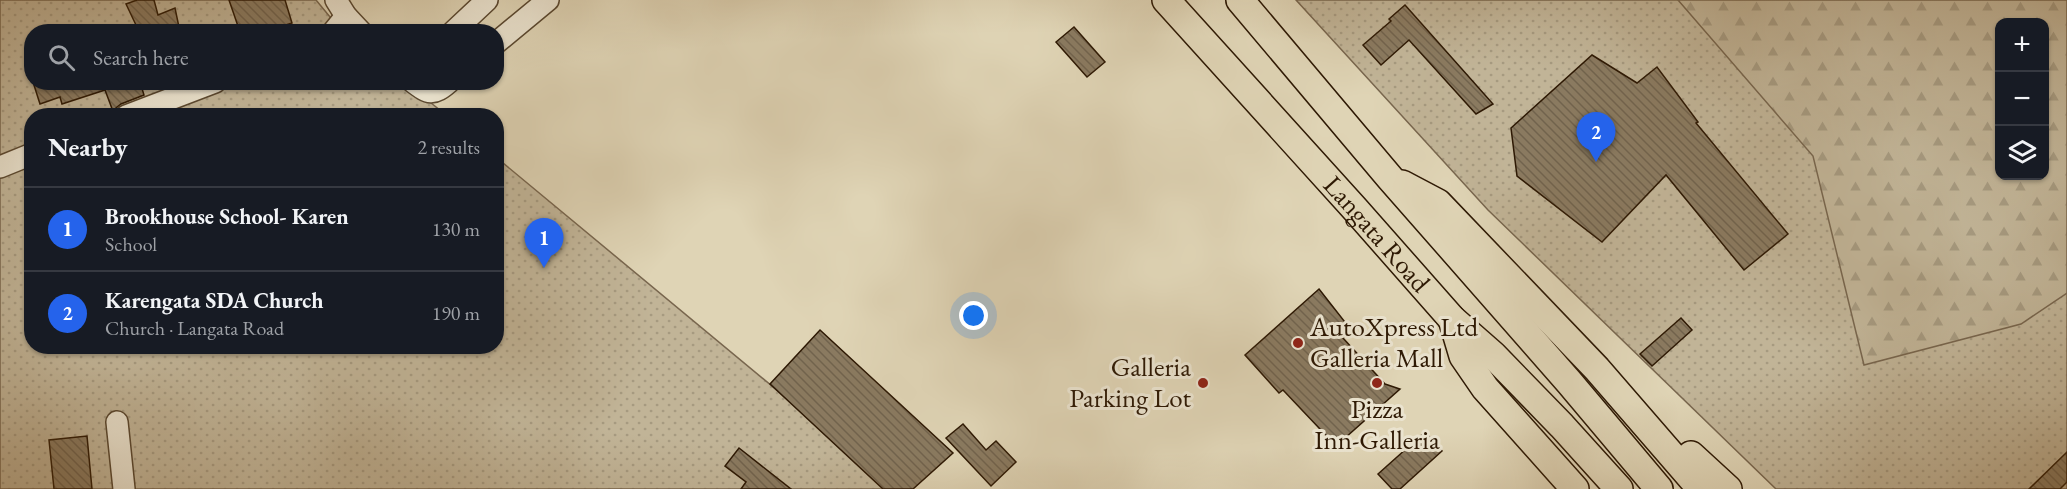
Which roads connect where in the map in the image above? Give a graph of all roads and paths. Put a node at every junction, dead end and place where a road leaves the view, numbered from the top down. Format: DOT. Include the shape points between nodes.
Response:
graph roads {
  1 [pos="487,0"];
  2 [pos="548,0"];
  3 [pos="1166,0"];
  4 [pos="1240,0"];
  5 [pos="462,24"];
  6 [pos="504,36"];
  7 [pos="194,90"];
  8 [pos="424,90"];
  9 [pos="441,90"];
  10 [pos="147,108"];
  11 [pos="24,157"];
  12 [pos="0,167"];
  13 [pos="1390,178"];
  14 [pos="1452,319"];
  15 [pos="1598,369"];
  16 [pos="117,422"];
  17 [pos="124,489"];
  18 [pos="1575,489"];
  19 [pos="1619,489"];
  20 [pos="1659,489"];
  21 [pos="1701,489"];
  22 [pos="1728,489"];
  1 -- 5 [label="street"];
  2 -- 6 [label="street"];
  3 -- 14 [label="main road, Langata Road"];
  4 -- 13 [label="main road, Langata Road"];
  7 -- 10 [label="street"];
  8 -- 9 [label="street"];
  11 -- 12 [label="street"];
  13 -- 15 [label="main road" via="1438,203"];
  13 -- 20 [label="main road, Langata Road"];
  14 -- 18 [label="main road" via="1463,356 1485,388"];
  14 -- 19 [label="main road, Langata Road" via="1493,355"];
  15 -- 21 [label="main road"];
  15 -- 22 [label="main road"];
  16 -- 17 [label="street"];
}
